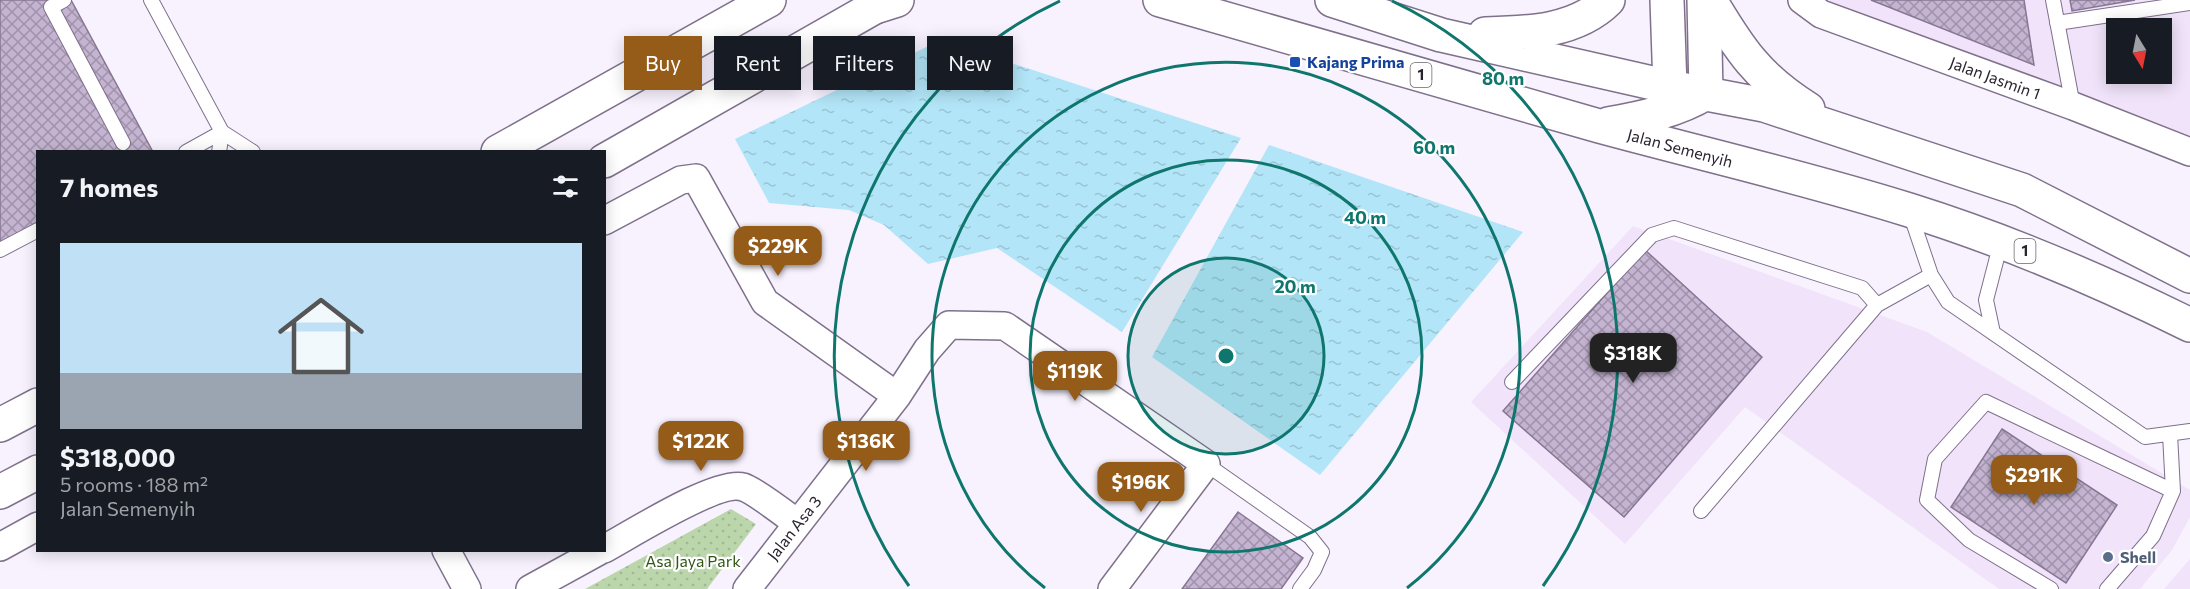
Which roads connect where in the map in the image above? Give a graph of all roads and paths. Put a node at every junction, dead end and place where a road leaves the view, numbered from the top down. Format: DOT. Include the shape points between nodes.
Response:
graph roads {
  1 [pos="64,0"];
  2 [pos="151,0"];
  3 [pos="769,0"];
  4 [pos="1160,0"];
  5 [pos="1332,0"];
  6 [pos="1608,0"];
  7 [pos="1667,0"];
  8 [pos="1704,0"];
  9 [pos="1710,0"];
  10 [pos="1802,0"];
  11 [pos="2053,0"];
  12 [pos="887,2"];
  13 [pos="2190,3"];
  14 [pos="49,4"];
  15 [pos="2057,23"];
  16 [pos="1441,35"];
  17 [pos="1686,95"];
  18 [pos="2073,106"];
  19 [pos="1600,126"];
  20 [pos="222,132"];
  21 [pos="1861,137"];
  22 [pos="123,142"];
  23 [pos="190,150"];
  24 [pos="219,150"];
  25 [pos="251,150"];
  26 [pos="502,150"];
  27 [pos="2190,152"];
  28 [pos="606,160"];
  29 [pos="1729,161"];
  30 [pos="1909,210"];
  31 [pos="606,219"];
  32 [pos="36,231"];
  33 [pos="2001,241"];
  34 [pos="0,250"];
  35 [pos="1932,275"];
  36 [pos="2190,276"];
  37 [pos="1878,304"];
  38 [pos="2190,325"];
  39 [pos="1993,333"];
  40 [pos="1512,382"];
  41 [pos="897,396"];
  42 [pos="36,406"];
  43 [pos="0,425"];
  44 [pos="2190,431"];
  45 [pos="2170,434"];
  46 [pos="1206,464"];
  47 [pos="36,473"];
  48 [pos="2172,491"];
  49 [pos="0,492"];
  50 [pos="1701,511"];
  51 [pos="797,523"];
  52 [pos="36,527"];
  53 [pos="0,547"];
  54 [pos="606,548"];
  55 [pos="447,552"];
  56 [pos="599,552"];
  57 [pos="467,589"];
  58 [pos="530,589"];
  59 [pos="747,589"];
  60 [pos="1112,589"];
  61 [pos="1299,589"];
  62 [pos="2051,589"];
  63 [pos="2107,589"];
  1 -- 14 [label="lane"];
  2 -- 20 [label="lane"];
  3 -- 26 [label="main road"];
  4 -- 19 [label="main road, Jalan Semenyih / 1"];
  5 -- 16 [label="main road"];
  6 -- 16 [label="main road" via="1578,21 1556,27 1518,34"];
  7 -- 17 [label="main road"];
  8 -- 17 [label="main road"];
  9 -- 21 [label="main road" via="1734,41 1759,72 1788,96"];
  10 -- 18 [label="street, Jalan Jasmin 1" via="1821,14"];
  11 -- 15 [label="lane"];
  12 -- 28 [label="main road"];
  13 -- 15 [label="lane"];
  14 -- 22 [label="lane"];
  15 -- 18 [label="lane"];
  16 -- 17 [label="main road"];
  17 -- 19 [label="main road" via="1643,118"];
  17 -- 21 [label="main road" via="1764,105"];
  17 -- 29 [label="main road"];
  18 -- 27 [label="street, Jalan Jasmin 1"];
  19 -- 29 [label="main road, Jalan Semenyih / 1"];
  20 -- 23 [label="lane"];
  20 -- 24 [label="lane"];
  20 -- 25 [label="lane"];
  21 -- 36 [label="main road" via="2022,190"];
  29 -- 30 [label="main road, Jalan Semenyih / 1"];
  30 -- 33 [label="main road, Jalan Semenyih / 1"];
  30 -- 35 [label="lane"];
  31 -- 41 [label="street" via="681,180 696,178 765,302"];
  32 -- 34 [label="lane"];
  33 -- 38 [label="main road, Jalan Semenyih / 1" via="2139,299"];
  33 -- 39 [label="lane" via="1986,300"];
  35 -- 37 [label="lane"];
  35 -- 39 [label="lane" via="1948,302"];
  37 -- 40 [label="lane" via="1862,288 1674,228 1652,235"];
  37 -- 50 [label="lane"];
  39 -- 45 [label="lane" via="2145,437"];
  41 -- 46 [label="street, Jalan Asa 3" via="949,325 1005,326"];
  41 -- 51 [label="street, Jalan Asa 3"];
  42 -- 43 [label="main road"];
  44 -- 45 [label="lane"];
  45 -- 48 [label="lane"];
  46 -- 60 [label="street"];
  46 -- 61 [label="lane" via="1310,537 1322,552"];
  47 -- 49 [label="main road"];
  48 -- 62 [label="lane" via="1986,402 1935,459 1928,500 1969,540"];
  48 -- 63 [label="lane" via="2153,536"];
  51 -- 54 [label="street" via="743,486 721,488"];
  51 -- 59 [label="street, Jalan Asa 3"];
  52 -- 53 [label="street"];
  55 -- 57 [label="street"];
  56 -- 58 [label="street"];
}
